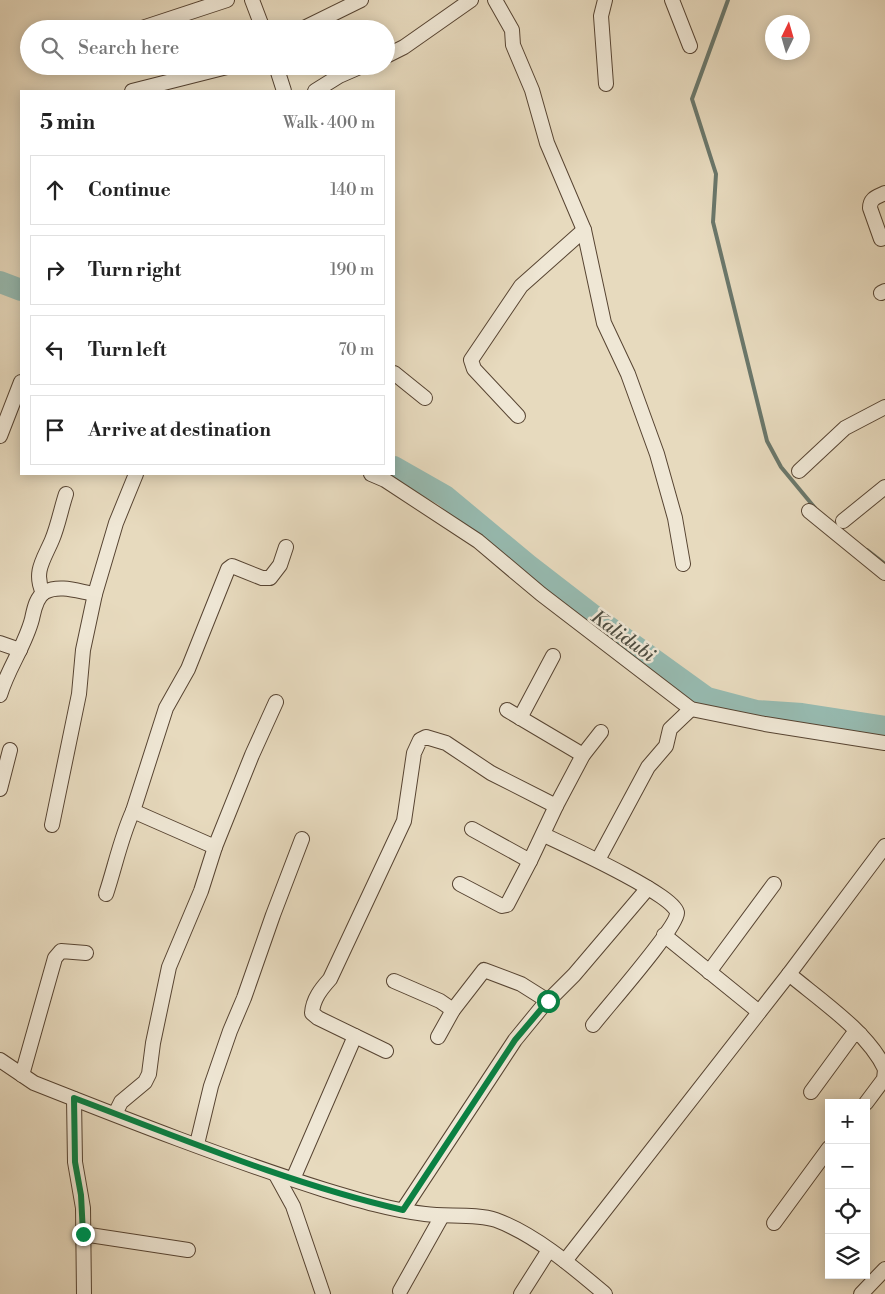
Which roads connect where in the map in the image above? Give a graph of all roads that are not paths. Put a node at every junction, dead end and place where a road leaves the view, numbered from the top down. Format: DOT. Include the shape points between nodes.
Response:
graph roads {
  1 [pos="227,0"];
  2 [pos="252,0"];
  3 [pos="361,0"];
  4 [pos="471,0"];
  5 [pos="494,0"];
  6 [pos="605,0"];
  7 [pos="672,0"];
  8 [pos="166,20"];
  9 [pos="260,20"];
  10 [pos="320,20"];
  11 [pos="690,46"];
  12 [pos="395,52"];
  13 [pos="195,75"];
  14 [pos="279,75"];
  15 [pos="341,75"];
  16 [pos="606,84"];
  17 [pos="136,90"];
  18 [pos="284,90"];
  19 [pos="317,90"];
  20 [pos="885,193"];
  21 [pos="584,230"];
  22 [pos="881,238"];
  23 [pos="395,374"];
  24 [pos="20,385"];
  25 [pos="425,398"];
  26 [pos="885,407"];
  27 [pos="518,416"];
  28 [pos="0,436"];
  29 [pos="799,471"];
  30 [pos="136,475"];
  31 [pos="373,475"];
  32 [pos="885,487"];
  33 [pos="66,494"];
  34 [pos="809,511"];
  35 [pos="843,521"];
  36 [pos="286,547"];
  37 [pos="683,564"];
  38 [pos="885,573"];
  39 [pos="44,593"];
  40 [pos="95,594"];
  41 [pos="0,643"];
  42 [pos="20,650"];
  43 [pos="553,656"];
  44 [pos="0,695"];
  45 [pos="276,702"];
  46 [pos="691,708"];
  47 [pos="507,710"];
  48 [pos="520,718"];
  49 [pos="600,732"];
  50 [pos="885,743"];
  51 [pos="10,750"];
  52 [pos="584,755"];
  53 [pos="0,789"];
  54 [pos="556,806"];
  55 [pos="133,811"];
  56 [pos="52,825"];
  57 [pos="472,828"];
  58 [pos="544,835"];
  59 [pos="302,839"];
  60 [pos="885,846"];
  61 [pos="215,847"];
  62 [pos="598,860"];
  63 [pos="530,861"];
  64 [pos="460,884"];
  65 [pos="774,884"];
  66 [pos="648,888"];
  67 [pos="106,894"];
  68 [pos="664,935"];
  69 [pos="86,953"];
  70 [pos="709,972"];
  71 [pos="789,974"];
  72 [pos="394,980"];
  73 [pos="548,1001"];
  74 [pos="453,1010"];
  75 [pos="759,1012"];
  76 [pos="593,1026"];
  77 [pos="860,1034"];
  78 [pos="355,1036"];
  79 [pos="438,1037"];
  80 [pos="386,1051"];
  81 [pos="0,1060"];
  82 [pos="885,1069"];
  83 [pos="22,1075"];
  84 [pos="811,1092"];
  85 [pos="74,1098"];
  86 [pos="869,1099"];
  87 [pos="115,1114"];
  88 [pos="196,1144"];
  89 [pos="825,1153"];
  90 [pos="276,1175"];
  91 [pos="293,1179"];
  92 [pos="403,1210"];
  93 [pos="442,1216"];
  94 [pos="774,1223"];
  95 [pos="83,1234"];
  96 [pos="188,1250"];
  97 [pos="549,1250"];
  98 [pos="565,1261"];
  99 [pos="885,1269"];
  100 [pos="400,1291"];
  101 [pos="84,1294"];
  102 [pos="324,1294"];
  103 [pos="521,1294"];
  104 [pos="605,1294"];
  105 [pos="861,1294"];
  1 -- 8 [label="street"];
  2 -- 9 [label="street"];
  3 -- 10 [label="street"];
  4 -- 12 [label="street"];
  5 -- 21 [label="street" via="512,30 513,46 532,90 546,143"];
  6 -- 16 [label="street" via="601,16"];
  7 -- 11 [label="street"];
  13 -- 17 [label="street"];
  14 -- 18 [label="street"];
  15 -- 19 [label="street"];
  20 -- 22 [label="street" via="870,203"];
  21 -- 27 [label="street" via="520,286 470,360 474,369"];
  21 -- 37 [label="street" via="604,323 628,374 657,454 675,518"];
  23 -- 25 [label="street"];
  24 -- 28 [label="street"];
  26 -- 29 [label="street" via="845,428"];
  30 -- 40 [label="street" via="116,523"];
  31 -- 46 [label="street" via="478,541 541,594"];
  32 -- 35 [label="street"];
  33 -- 39 [label="street" via="38,572"];
  34 -- 38 [label="street"];
  36 -- 55 [label="street" via="280,565 270,578 232,566 228,569 188,669 166,708"];
  39 -- 40 [label="street" via="56,588"];
  39 -- 42 [label="street" via="34,609"];
  40 -- 56 [label="street" via="83,650 79,694"];
  41 -- 42 [label="street"];
  42 -- 44 [label="street"];
  43 -- 48 [label="street"];
  45 -- 61 [label="street"];
  46 -- 50 [label="street" via="765,724"];
  46 -- 62 [label="street" via="670,729 666,746 644,773"];
  47 -- 48 [label="street"];
  48 -- 52 [label="street"];
  49 -- 52 [label="street"];
  51 -- 53 [label="street"];
  52 -- 54 [label="street"];
  54 -- 58 [label="street"];
  54 -- 78 [label="street" via="491,773 440,740 426,737 420,740 414,753 404,821 330,978 312,1006 312,1014"];
  55 -- 61 [label="street"];
  55 -- 67 [label="street"];
  57 -- 63 [label="street"];
  58 -- 62 [label="street"];
  58 -- 63 [label="street"];
  59 -- 88 [label="street" via="211,1086"];
  60 -- 71 [label="street"];
  61 -- 87 [label="street" via="201,891 169,967 152,1043 149,1074 145,1082 121,1102"];
  62 -- 66 [label="street"];
  63 -- 64 [label="street" via="507,905 502,906"];
  65 -- 70 [label="street"];
  66 -- 68 [label="street" via="674,904 677,910 676,920"];
  66 -- 73 [label="street"];
  68 -- 70 [label="street"];
  68 -- 76 [label="street"];
  69 -- 83 [label="street" via="61,951 55,958"];
  70 -- 75 [label="street"];
  71 -- 75 [label="street"];
  71 -- 77 [label="street"];
  72 -- 74 [label="street"];
  73 -- 74 [label="street" via="521,984 484,970"];
  73 -- 92 [label="street" via="515,1040"];
  74 -- 79 [label="street"];
  75 -- 98 [label="street"];
  77 -- 82 [label="street" via="881,1059"];
  77 -- 84 [label="street" via="852,1036"];
  78 -- 80 [label="street"];
  78 -- 91 [label="street"];
  81 -- 83 [label="street"];
  82 -- 86 [label="street" via="884,1079"];
  83 -- 85 [label="street"];
  85 -- 87 [label="street"];
  85 -- 95 [label="street" via="75,1162"];
  87 -- 88 [label="street"];
  88 -- 90 [label="street"];
  89 -- 94 [label="street"];
  90 -- 91 [label="street"];
  90 -- 102 [label="street" via="293,1206"];
  91 -- 92 [label="street"];
  92 -- 93 [label="street"];
  93 -- 97 [label="street" via="495,1220"];
  93 -- 100 [label="street"];
  95 -- 96 [label="street"];
  95 -- 101 [label="street"];
  97 -- 98 [label="street"];
  97 -- 103 [label="street"];
  98 -- 104 [label="street"];
  99 -- 105 [label="street"];
}
